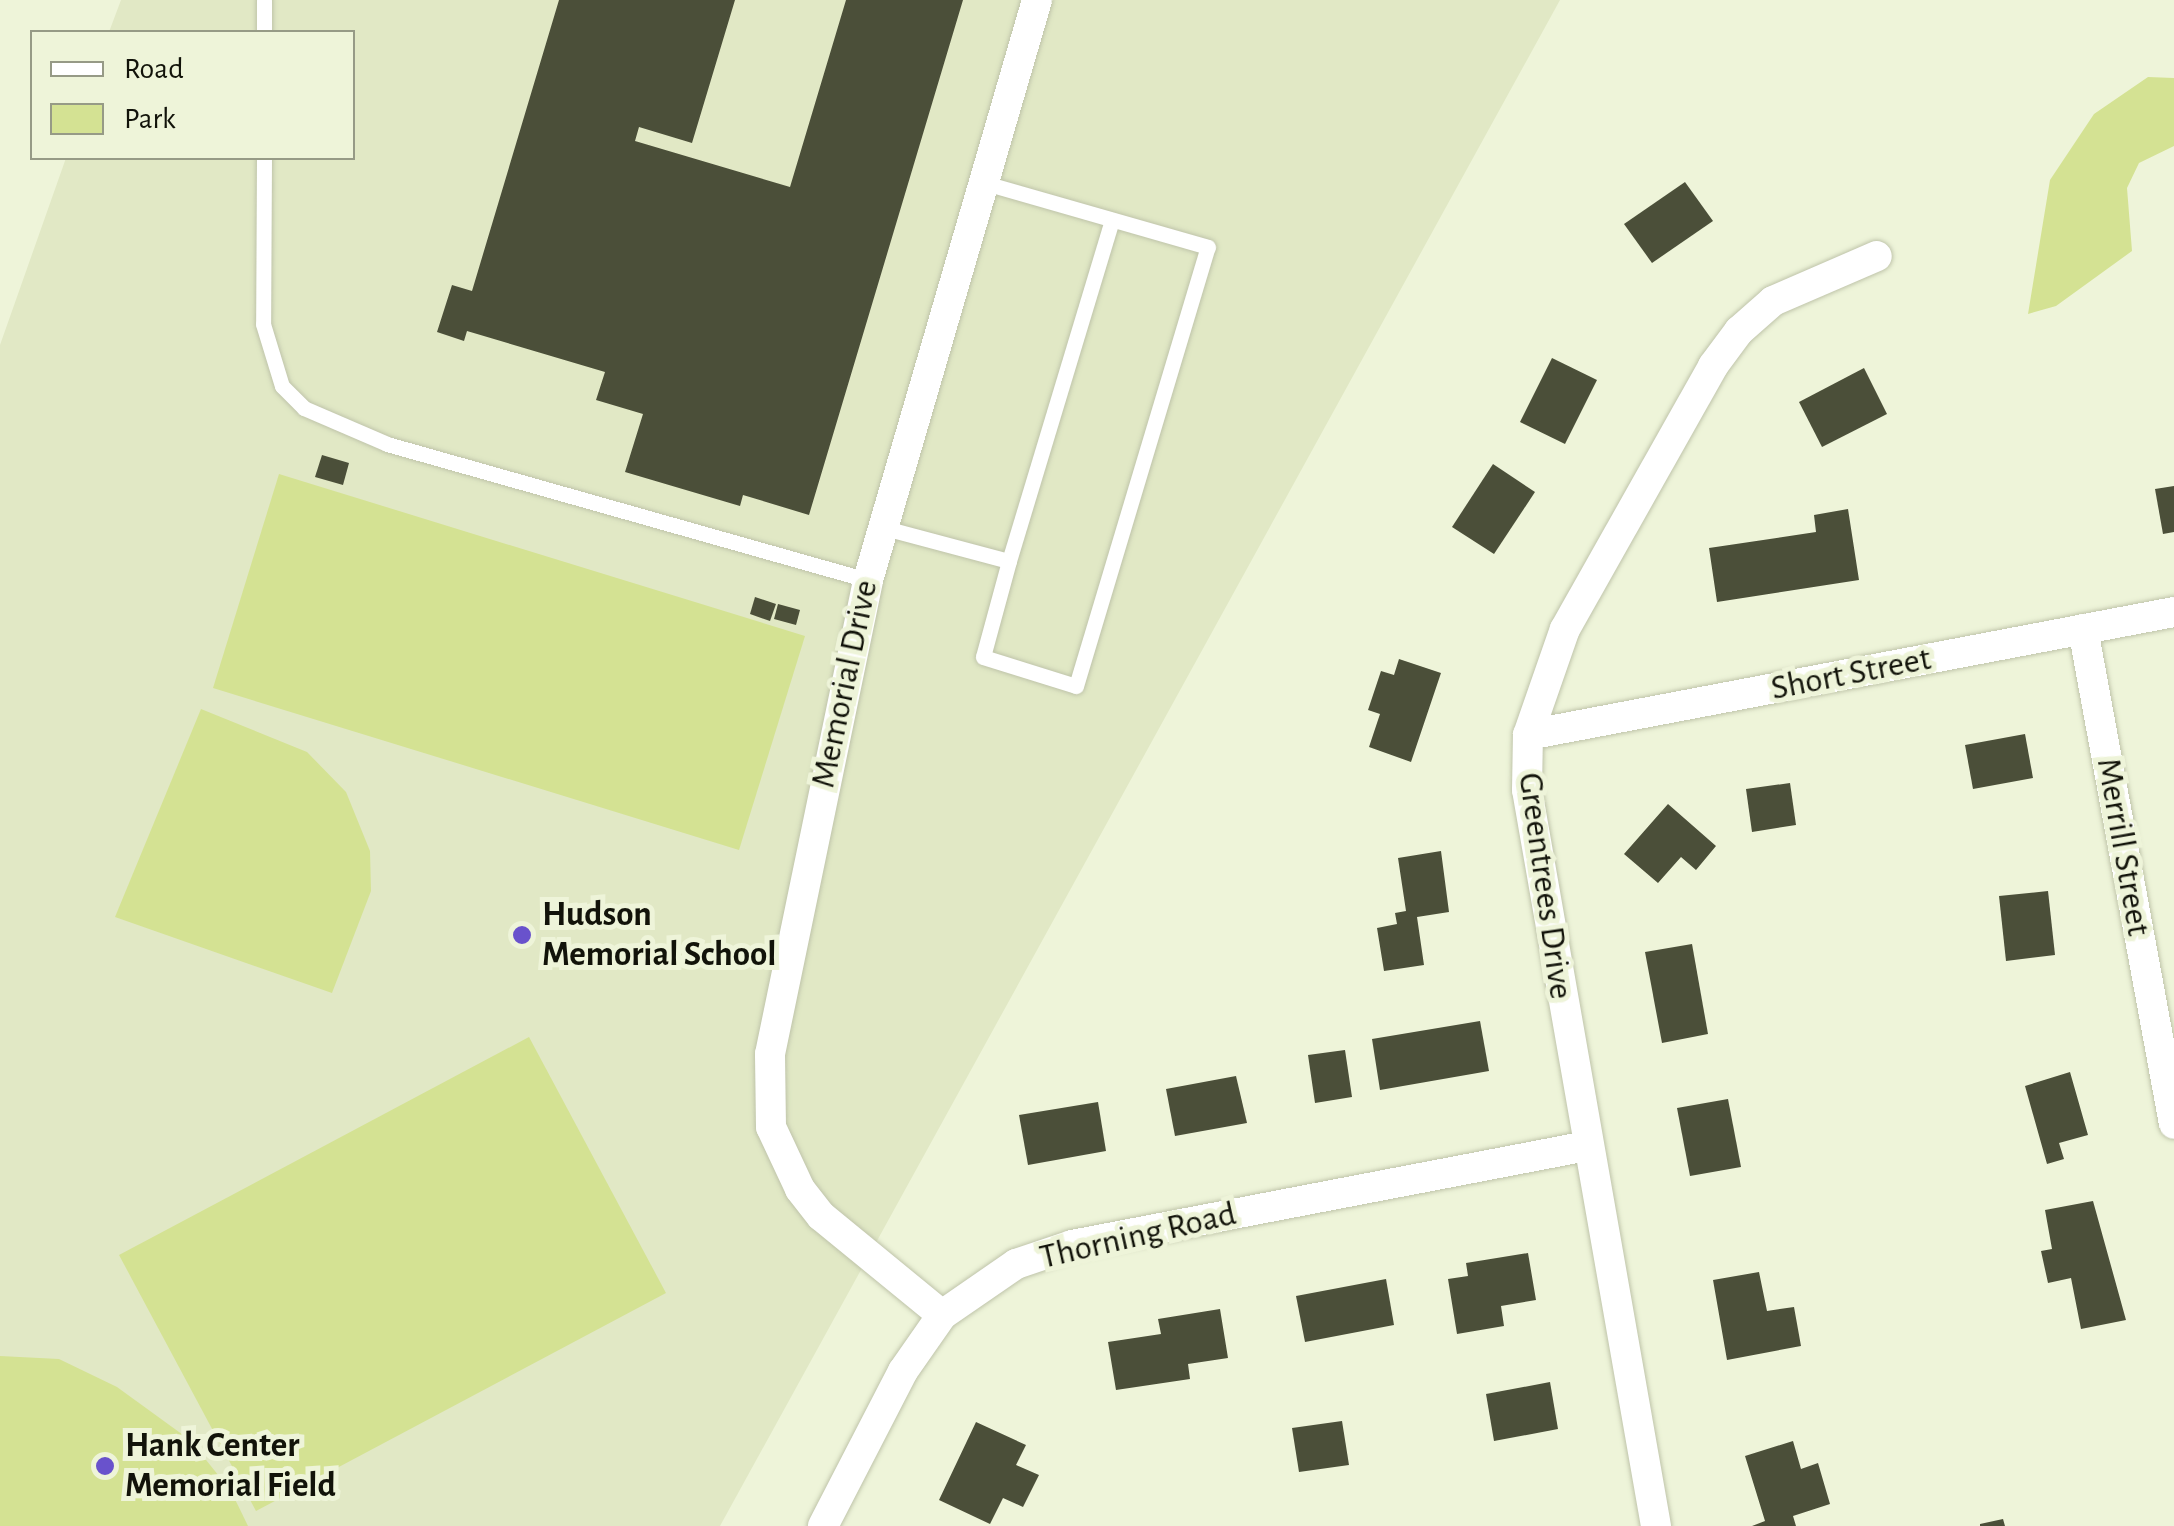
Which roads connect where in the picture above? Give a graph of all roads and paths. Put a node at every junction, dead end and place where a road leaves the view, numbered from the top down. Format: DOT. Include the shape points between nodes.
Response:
graph roads {
  1 [pos="264,0"];
  2 [pos="1037,0"];
  3 [pos="264,30"];
  4 [pos="264,160"];
  5 [pos="979,180"];
  6 [pos="1112,220"];
  7 [pos="1878,256"];
  8 [pos="882,527"];
  9 [pos="1009,561"];
  10 [pos="868,580"];
  11 [pos="2174,612"];
  12 [pos="2083,629"];
  13 [pos="1528,735"];
  14 [pos="2167,1046"];
  15 [pos="2174,1124"];
  16 [pos="1586,1146"];
  17 [pos="942,1314"];
  18 [pos="823,1526"];
  19 [pos="1656,1526"];
  1 -- 3 [label="lane"];
  2 -- 5 [label="street, Memorial Drive"];
  4 -- 10 [label="lane" via="263,324 282,386 304,408 387,444"];
  5 -- 6 [label="lane"];
  5 -- 8 [label="street, Memorial Drive"];
  6 -- 9 [label="lane"];
  6 -- 9 [label="lane" via="1208,247 1076,686 983,658"];
  7 -- 13 [label="street, Greentrees Drive" via="1773,301 1713,366 1566,629"];
  8 -- 9 [label="lane"];
  8 -- 10 [label="street, Memorial Drive"];
  10 -- 17 [label="street, Memorial Drive" via="774,1006 771,1127 800,1189 822,1216"];
  11 -- 12 [label="street, Short Street"];
  12 -- 13 [label="street, Short Street"];
  12 -- 14 [label="street, Merrill Street"];
  13 -- 16 [label="street, Greentrees Drive" via="1527,790"];
  14 -- 15 [label="street, Merrill Street"];
  16 -- 17 [label="street, Thorning Road" via="1072,1245 1016,1264"];
  16 -- 19 [label="street, Greentrees Drive"];
  17 -- 18 [label="street, Thorning Road" via="902,1371"];
}
